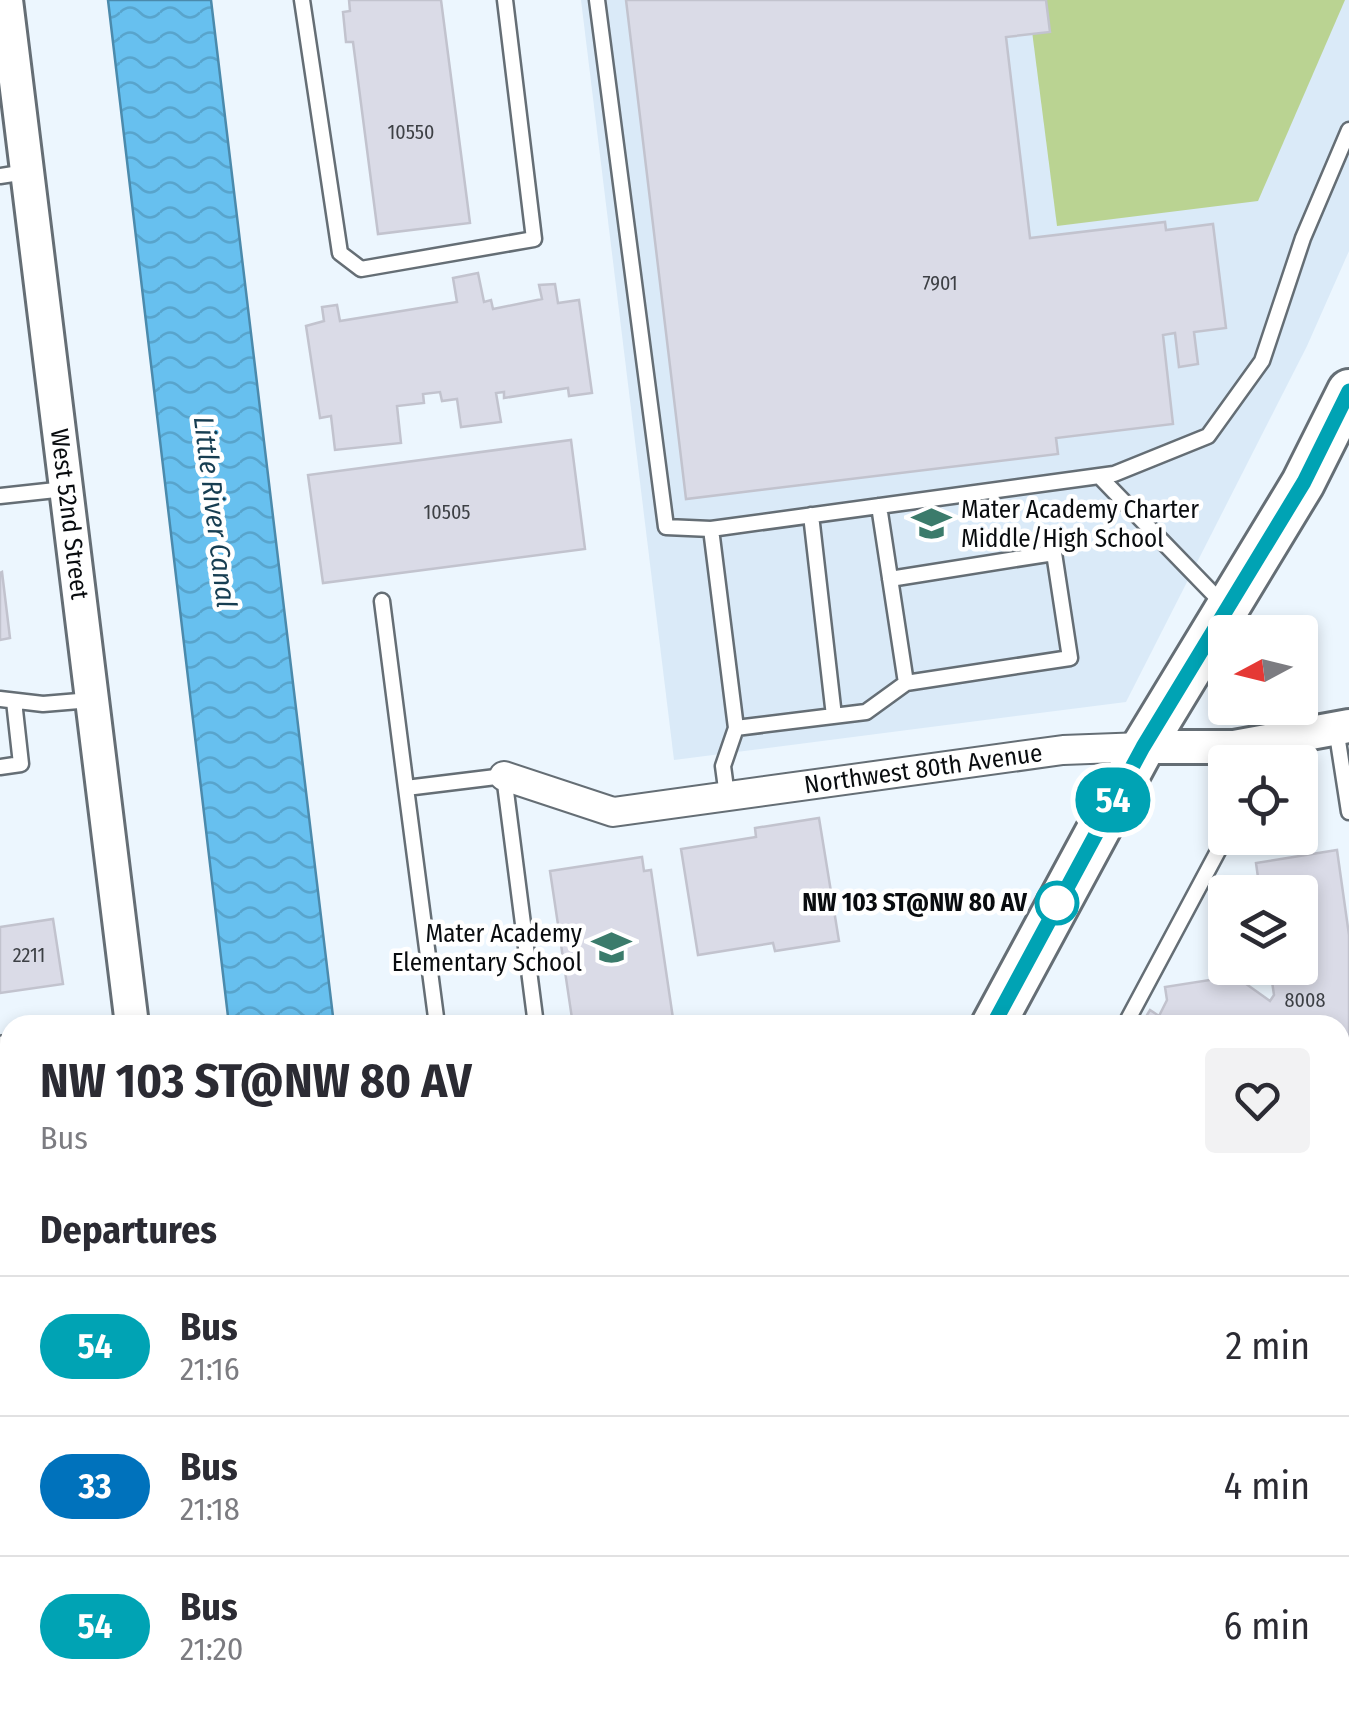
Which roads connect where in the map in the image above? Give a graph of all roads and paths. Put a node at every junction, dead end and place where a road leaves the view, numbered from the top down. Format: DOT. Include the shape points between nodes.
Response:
graph roads {
  1 [pos="6,0"];
  2 [pos="302,0"];
  3 [pos="506,0"];
  4 [pos="597,0"];
  5 [pos="1349,130"];
  6 [pos="14,174"];
  7 [pos="1349,391"];
  8 [pos="1099,476"];
  9 [pos="66,488"];
  10 [pos="0,496"];
  11 [pos="879,506"];
  12 [pos="811,515"];
  13 [pos="711,529"];
  14 [pos="890,578"];
  15 [pos="382,601"];
  16 [pos="1227,608"];
  17 [pos="906,684"];
  18 [pos="7,700"];
  19 [pos="92,700"];
  20 [pos="834,716"];
  21 [pos="736,728"];
  22 [pos="1342,728"];
  23 [pos="1288,745"];
  24 [pos="1208,746"];
  25 [pos="1143,747"];
  26 [pos="0,768"];
  27 [pos="504,776"];
  28 [pos="406,788"];
  29 [pos="726,796"];
  30 [pos="1349,812"];
  31 [pos="1217,855"];
  32 [pos="131,1015"];
  33 [pos="436,1015"];
  34 [pos="535,1015"];
  35 [pos="999,1015"];
  36 [pos="1130,1015"];
  1 -- 6 [label="street, West 52nd Street"];
  2 -- 3 [label="lane" via="340,254 361,269 534,239"];
  4 -- 13 [label="lane" via="662,513 666,527"];
  5 -- 8 [label="lane" via="1262,361 1228,414 1208,436 1179,451"];
  6 -- 9 [label="street, West 52nd Street"];
  7 -- 16 [label="main road" via="1304,482"];
  8 -- 11 [label="lane"];
  8 -- 16 [label="lane"];
  9 -- 10 [label="lane"];
  9 -- 19 [label="street, West 52nd Street"];
  11 -- 12 [label="lane"];
  11 -- 14 [label="lane"];
  12 -- 13 [label="lane"];
  12 -- 20 [label="lane"];
  13 -- 21 [label="lane"];
  14 -- 17 [label="lane"];
  14 -- 17 [label="lane" via="1054,553 1070,658"];
  15 -- 28 [label="lane"];
  16 -- 25 [label="main road"];
  17 -- 20 [label="lane" via="866,712"];
  18 -- 19 [label="lane"];
  18 -- 26 [label="lane" via="22,764"];
  19 -- 32 [label="street, West 52nd Street"];
  20 -- 21 [label="lane"];
  21 -- 29 [label="lane" via="723,766"];
  22 -- 23 [label="street, Northwest 80th Avenue"];
  22 -- 30 [label="lane"];
  24 -- 25 [label="street, Northwest 80th Avenue"];
  25 -- 29 [label="street, Northwest 80th Avenue" via="1063,750"];
  25 -- 35 [label="main road"];
  27 -- 28 [label="lane"];
  27 -- 29 [label="street, Northwest 80th Avenue" via="612,812"];
  27 -- 34 [label="lane"];
  28 -- 33 [label="lane"];
  31 -- 36 [label="lane"];
}
